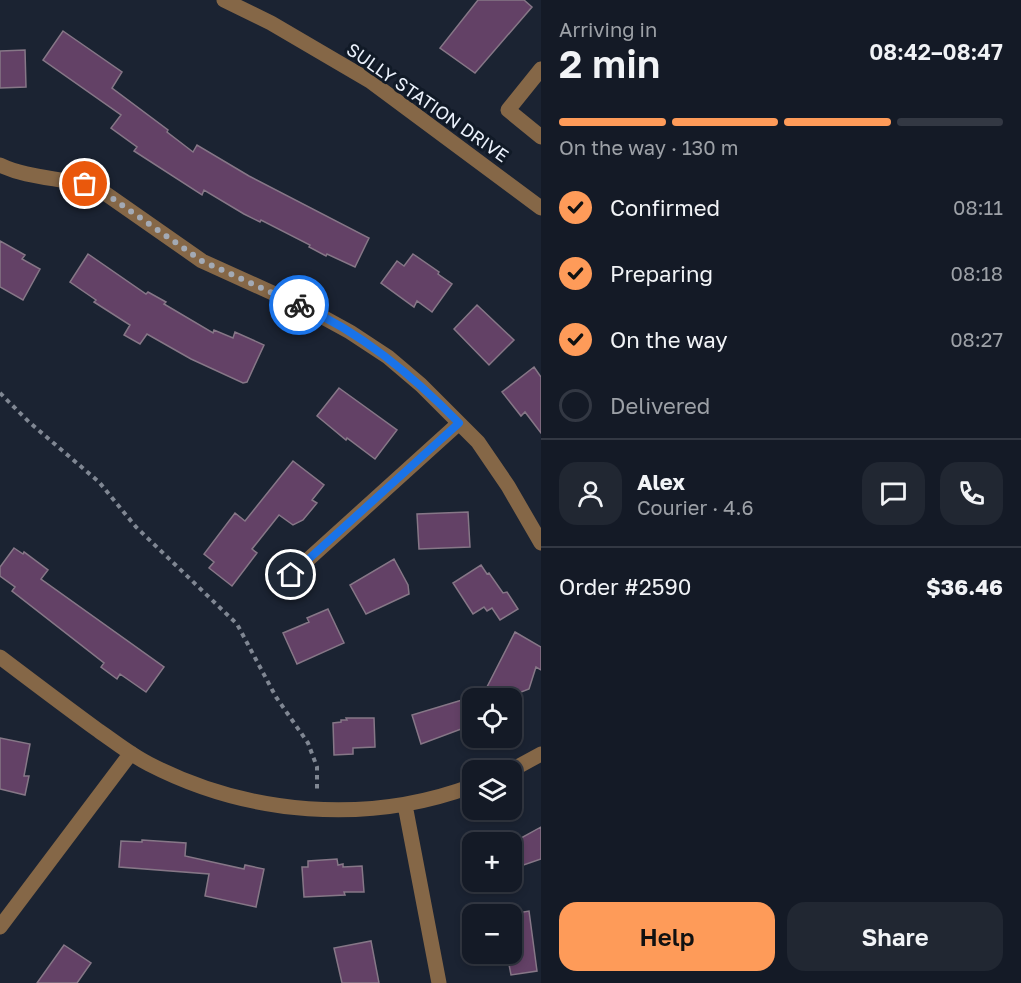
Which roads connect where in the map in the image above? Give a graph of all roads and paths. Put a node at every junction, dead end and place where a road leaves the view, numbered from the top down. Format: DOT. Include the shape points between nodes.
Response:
graph roads {
  1 [pos="224,0"];
  2 [pos="541,69"];
  3 [pos="541,137"];
  4 [pos="0,165"];
  5 [pos="541,208"];
  6 [pos="0,393"];
  7 [pos="459,423"];
  8 [pos="541,543"];
  9 [pos="291,575"];
  10 [pos="0,657"];
  11 [pos="131,753"];
  12 [pos="541,754"];
  13 [pos="522,764"];
  14 [pos="462,789"];
  15 [pos="405,805"];
  16 [pos="316,810"];
  17 [pos="0,927"];
  18 [pos="439,983"];
  1 -- 5 [label="street, SULLY STATION DRIVE" via="370,81"];
  2 -- 3 [label="street" via="508,110"];
  4 -- 7 [label="street" via="99,189 202,261 350,332 422,385"];
  6 -- 16 [label="path" via="99,482 136,527 237,624 276,697 308,743 317,767"];
  7 -- 8 [label="street" via="478,442"];
  7 -- 9 [label="street"];
  10 -- 11 [label="street"];
  11 -- 16 [label="street" via="197,785 263,803"];
  11 -- 17 [label="street"];
  12 -- 13 [label="street"];
  14 -- 15 [label="street"];
  15 -- 16 [label="street"];
  15 -- 18 [label="street"];
}
